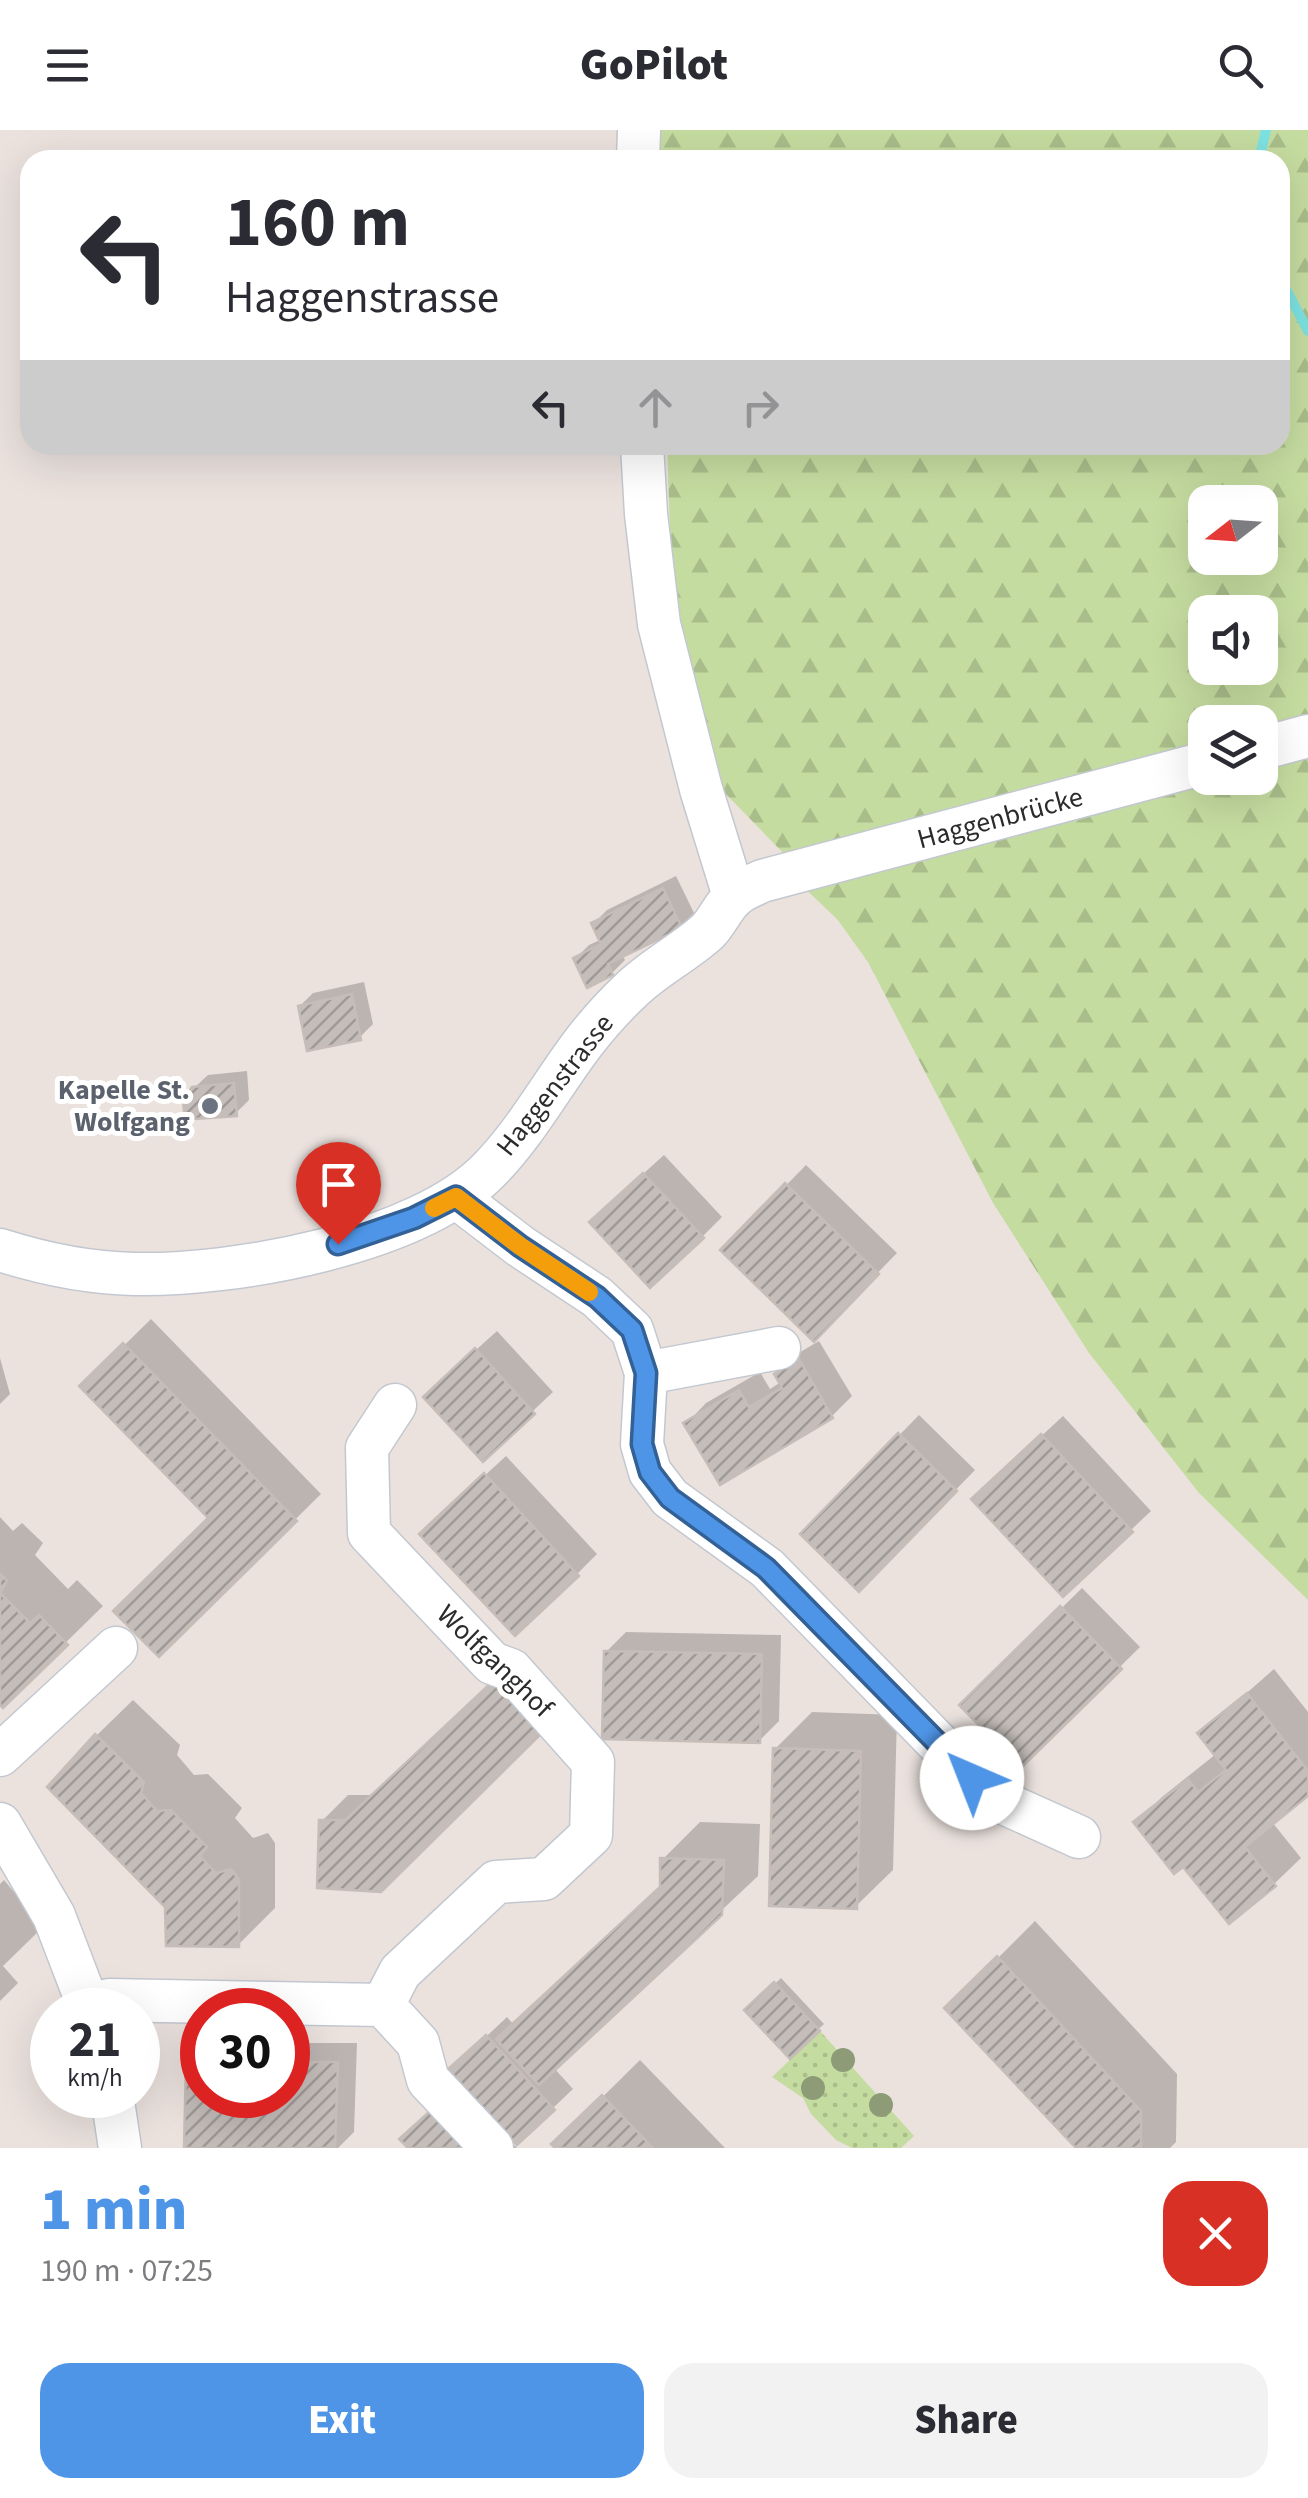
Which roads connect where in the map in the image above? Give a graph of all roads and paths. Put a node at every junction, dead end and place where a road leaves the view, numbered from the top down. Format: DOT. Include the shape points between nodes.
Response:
graph roads {
  1 [pos="643,455"];
  2 [pos="1308,736"];
  3 [pos="1278,744"];
  4 [pos="1188,768"];
  5 [pos="795,872"];
  6 [pos="734,896"];
  7 [pos="456,1197"];
  8 [pos="0,1250"];
  9 [pos="779,1348"];
  10 [pos="646,1373"];
  11 [pos="395,1406"];
  12 [pos="116,1648"];
  13 [pos="0,1755"];
  14 [pos="0,1824"];
  15 [pos="1079,1837"];
  16 [pos="81,1988"];
  17 [pos="160,2001"];
  18 [pos="383,2005"];
  19 [pos="115,2118"];
  20 [pos="120,2148"];
  21 [pos="492,2148"];
  1 -- 6 [label="street" via="659,624"];
  2 -- 3 [label="street"];
  4 -- 5 [label="street, Haggenbrücke"];
  5 -- 6 [label="street, Haggenstrasse"];
  6 -- 7 [label="street, Haggenstrasse" via="709,929 630,990 522,1132"];
  7 -- 8 [label="street, Haggenstrasse" via="367,1236 230,1268 82,1270"];
  7 -- 10 [label="street" via="597,1297 632,1330"];
  9 -- 10 [label="street"];
  10 -- 15 [label="street" via="642,1444 650,1472 670,1498 766,1568 972,1778 1006,1804"];
  11 -- 18 [label="street, Wolfganghof" via="366,1448 369,1532 492,1663 511,1670 593,1762 592,1835 544,1880 496,1882 400,1972"];
  12 -- 13 [label="street"];
  14 -- 16 [label="street" via="54,1916"];
  17 -- 18 [label="street"];
  18 -- 21 [label="street" via="418,2043 428,2080"];
  19 -- 20 [label="street"];
}
